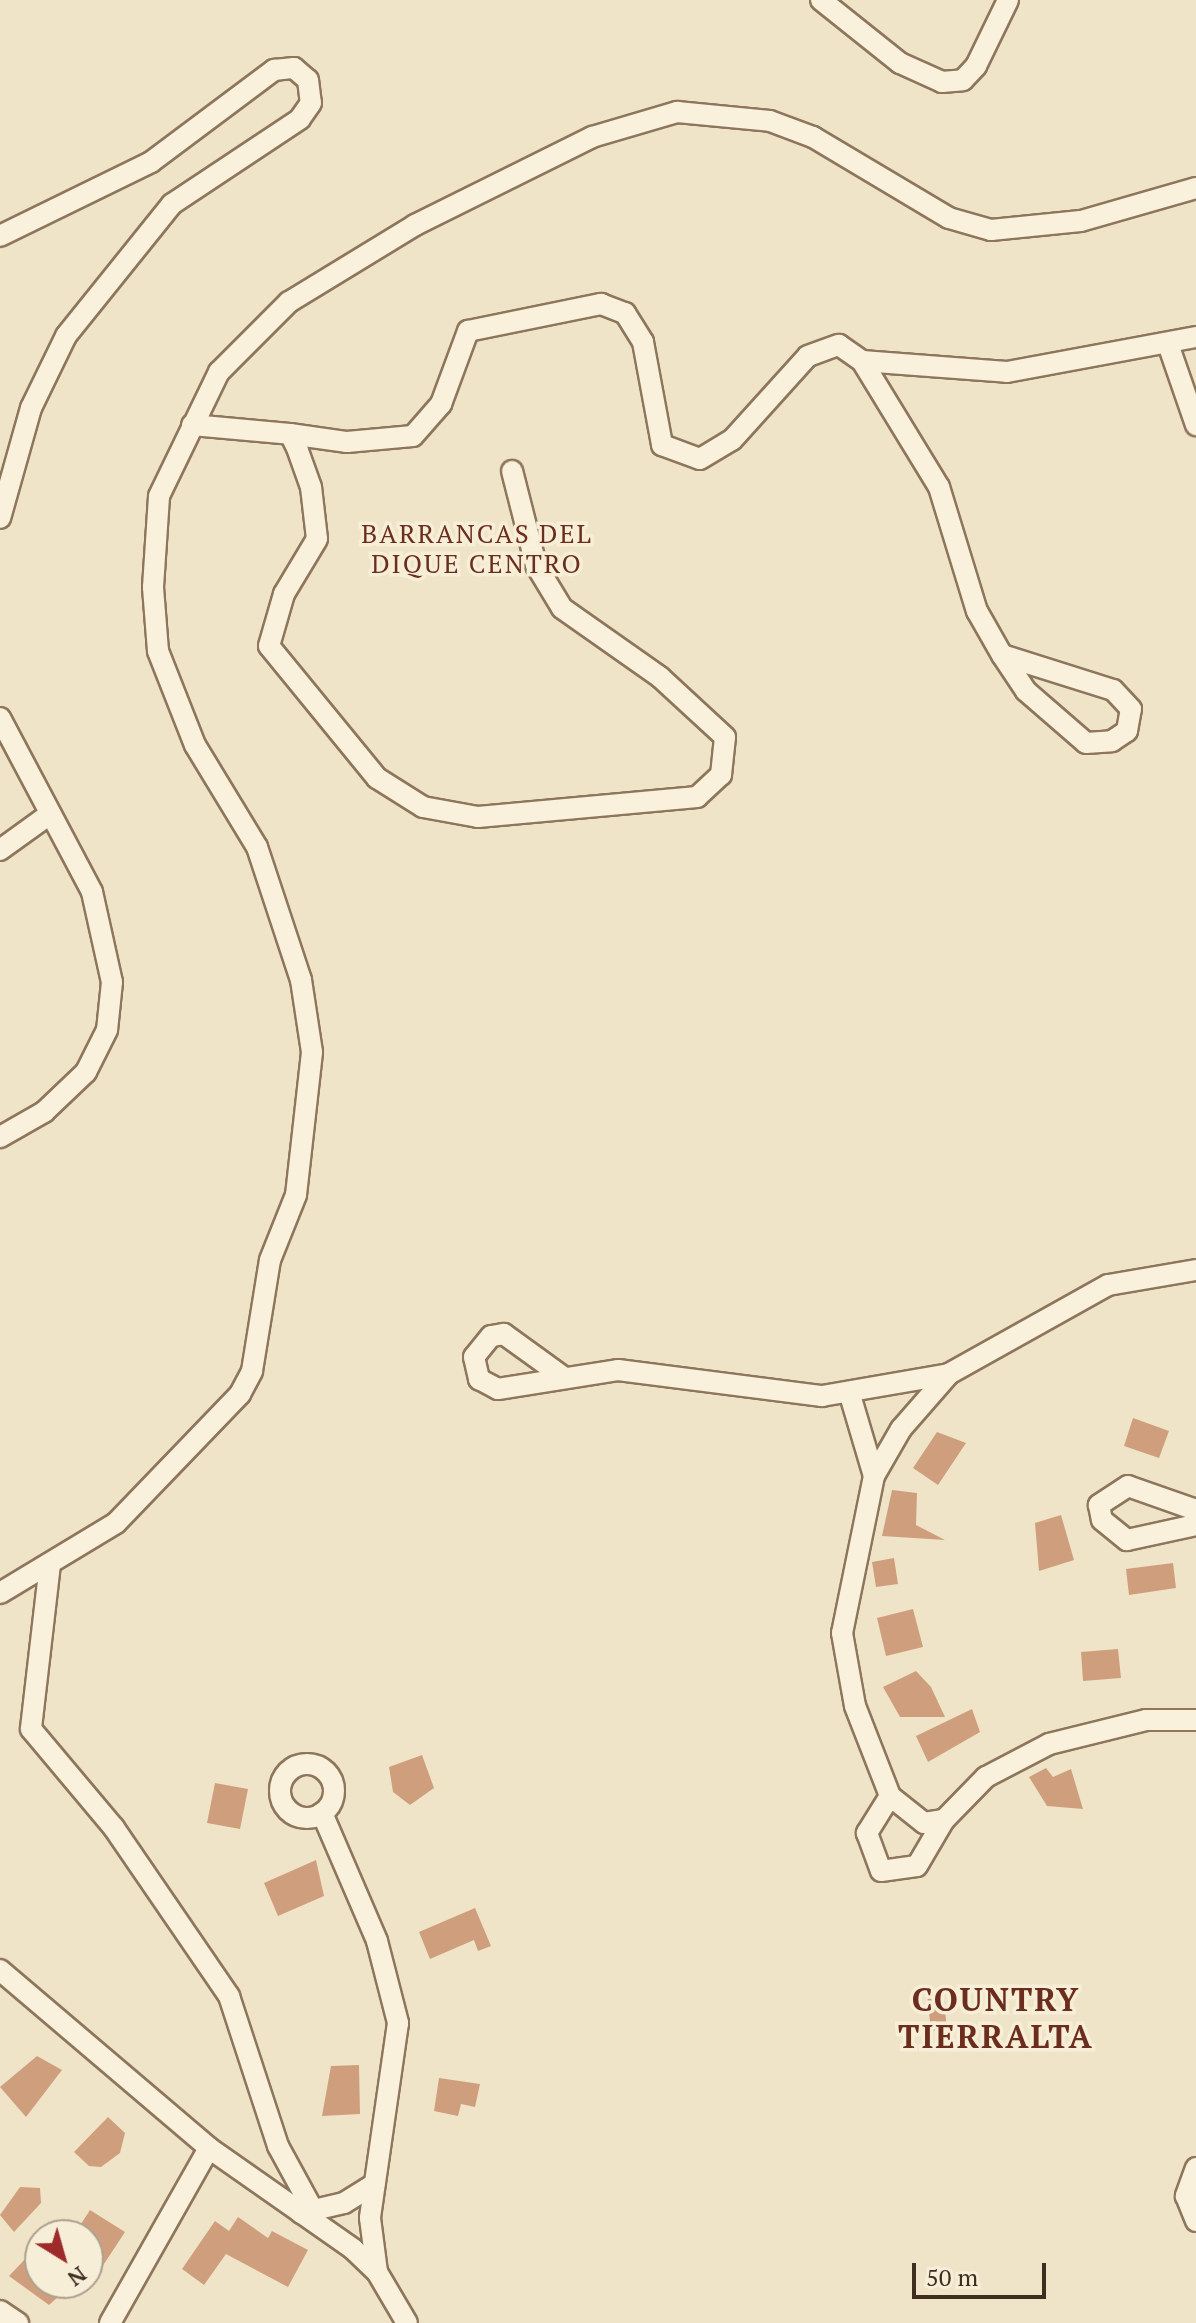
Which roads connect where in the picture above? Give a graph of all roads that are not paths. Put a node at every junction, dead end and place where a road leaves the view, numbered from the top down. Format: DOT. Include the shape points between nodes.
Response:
graph roads {
  1 [pos="821,0"];
  2 [pos="1008,0"];
  3 [pos="1196,188"];
  4 [pos="0,236"];
  5 [pos="1196,337"];
  6 [pos="1168,344"];
  7 [pos="862,361"];
  8 [pos="192,425"];
  9 [pos="1196,425"];
  10 [pos="290,434"];
  11 [pos="512,471"];
  12 [pos="0,518"];
  13 [pos="1002,655"];
  14 [pos="0,718"];
  15 [pos="46,817"];
  16 [pos="0,850"];
  17 [pos="0,1137"];
  18 [pos="1196,1270"];
  19 [pos="949,1374"];
  20 [pos="562,1376"];
  21 [pos="850,1395"];
  22 [pos="874,1476"];
  23 [pos="1196,1510"];
  24 [pos="1196,1525"];
  25 [pos="50,1564"];
  26 [pos="0,1593"];
  27 [pos="1196,1720"];
  28 [pos="890,1796"];
  29 [pos="322,1813"];
  30 [pos="944,1820"];
  31 [pos="0,1970"];
  32 [pos="209,2148"];
  33 [pos="1196,2168"];
  34 [pos="374,2184"];
  35 [pos="307,2213"];
  36 [pos="1196,2221"];
  37 [pos="377,2272"];
  38 [pos="0,2311"];
  39 [pos="18,2323"];
  40 [pos="110,2323"];
  41 [pos="407,2323"];
  1 -- 2 [label="street" via="900,63 942,82 963,80 976,66"];
  3 -- 8 [label="street" via="1081,221 991,230 949,218 813,137 770,121 677,112 628,122 415,225 289,302 219,372"];
  4 -- 12 [label="street" via="151,162 274,70 294,68 308,80 311,103 300,119 172,204 66,336 31,408"];
  5 -- 6 [label="street"];
  6 -- 7 [label="street" via="1007,372"];
  6 -- 9 [label="street"];
  7 -- 10 [label="street" via="826,345 732,440 700,459 684,458 662,445 633,323 616,308 582,304 468,331 441,404 413,436 347,442"];
  7 -- 13 [label="street" via="939,487 977,611"];
  8 -- 10 [label="street"];
  8 -- 25 [label="street" via="155,521 158,651 195,745 272,883 309,1014 306,1122 296,1195 270,1260 252,1371 240,1394 116,1523"];
  10 -- 11 [label="street" via="311,487 317,539 284,594 269,646 360,763 423,807 478,817 697,797 721,775 725,737 660,677 562,608 536,565"];
  13 -- 13 [label="street" via="1040,707 1086,743 1112,741 1133,719 1113,690"];
  14 -- 15 [label="street"];
  15 -- 16 [label="street"];
  15 -- 17 [label="street" via="101,915 112,982 107,1030 69,1091"];
  18 -- 19 [label="street" via="1108,1285"];
  19 -- 21 [label="street"];
  19 -- 22 [label="street" via="901,1429"];
  20 -- 21 [label="street" via="643,1370 765,1393"];
  21 -- 22 [label="street"];
  22 -- 28 [label="street" via="842,1633 855,1706"];
  23 -- 24 [label="street" via="1128,1486 1099,1505 1102,1520 1127,1540"];
  25 -- 26 [label="street"];
  25 -- 35 [label="street" via="31,1729 114,1828 229,1996 278,2146"];
  27 -- 30 [label="street" via="1146,1720 1025,1753 986,1777"];
  28 -- 30 [label="street" via="910,1818"];
  28 -- 30 [label="street" via="867,1833 881,1871 904,1874 917,1866"];
  29 -- 34 [label="street" via="377,1941 398,2023 399,2056"];
  31 -- 32 [label="street"];
  32 -- 35 [label="street"];
  32 -- 40 [label="street"];
  33 -- 36 [label="street" via="1186,2196"];
  34 -- 35 [label="street"];
  34 -- 37 [label="street"];
  35 -- 37 [label="street"];
  37 -- 41 [label="street"];
  38 -- 39 [label="street"];
}
